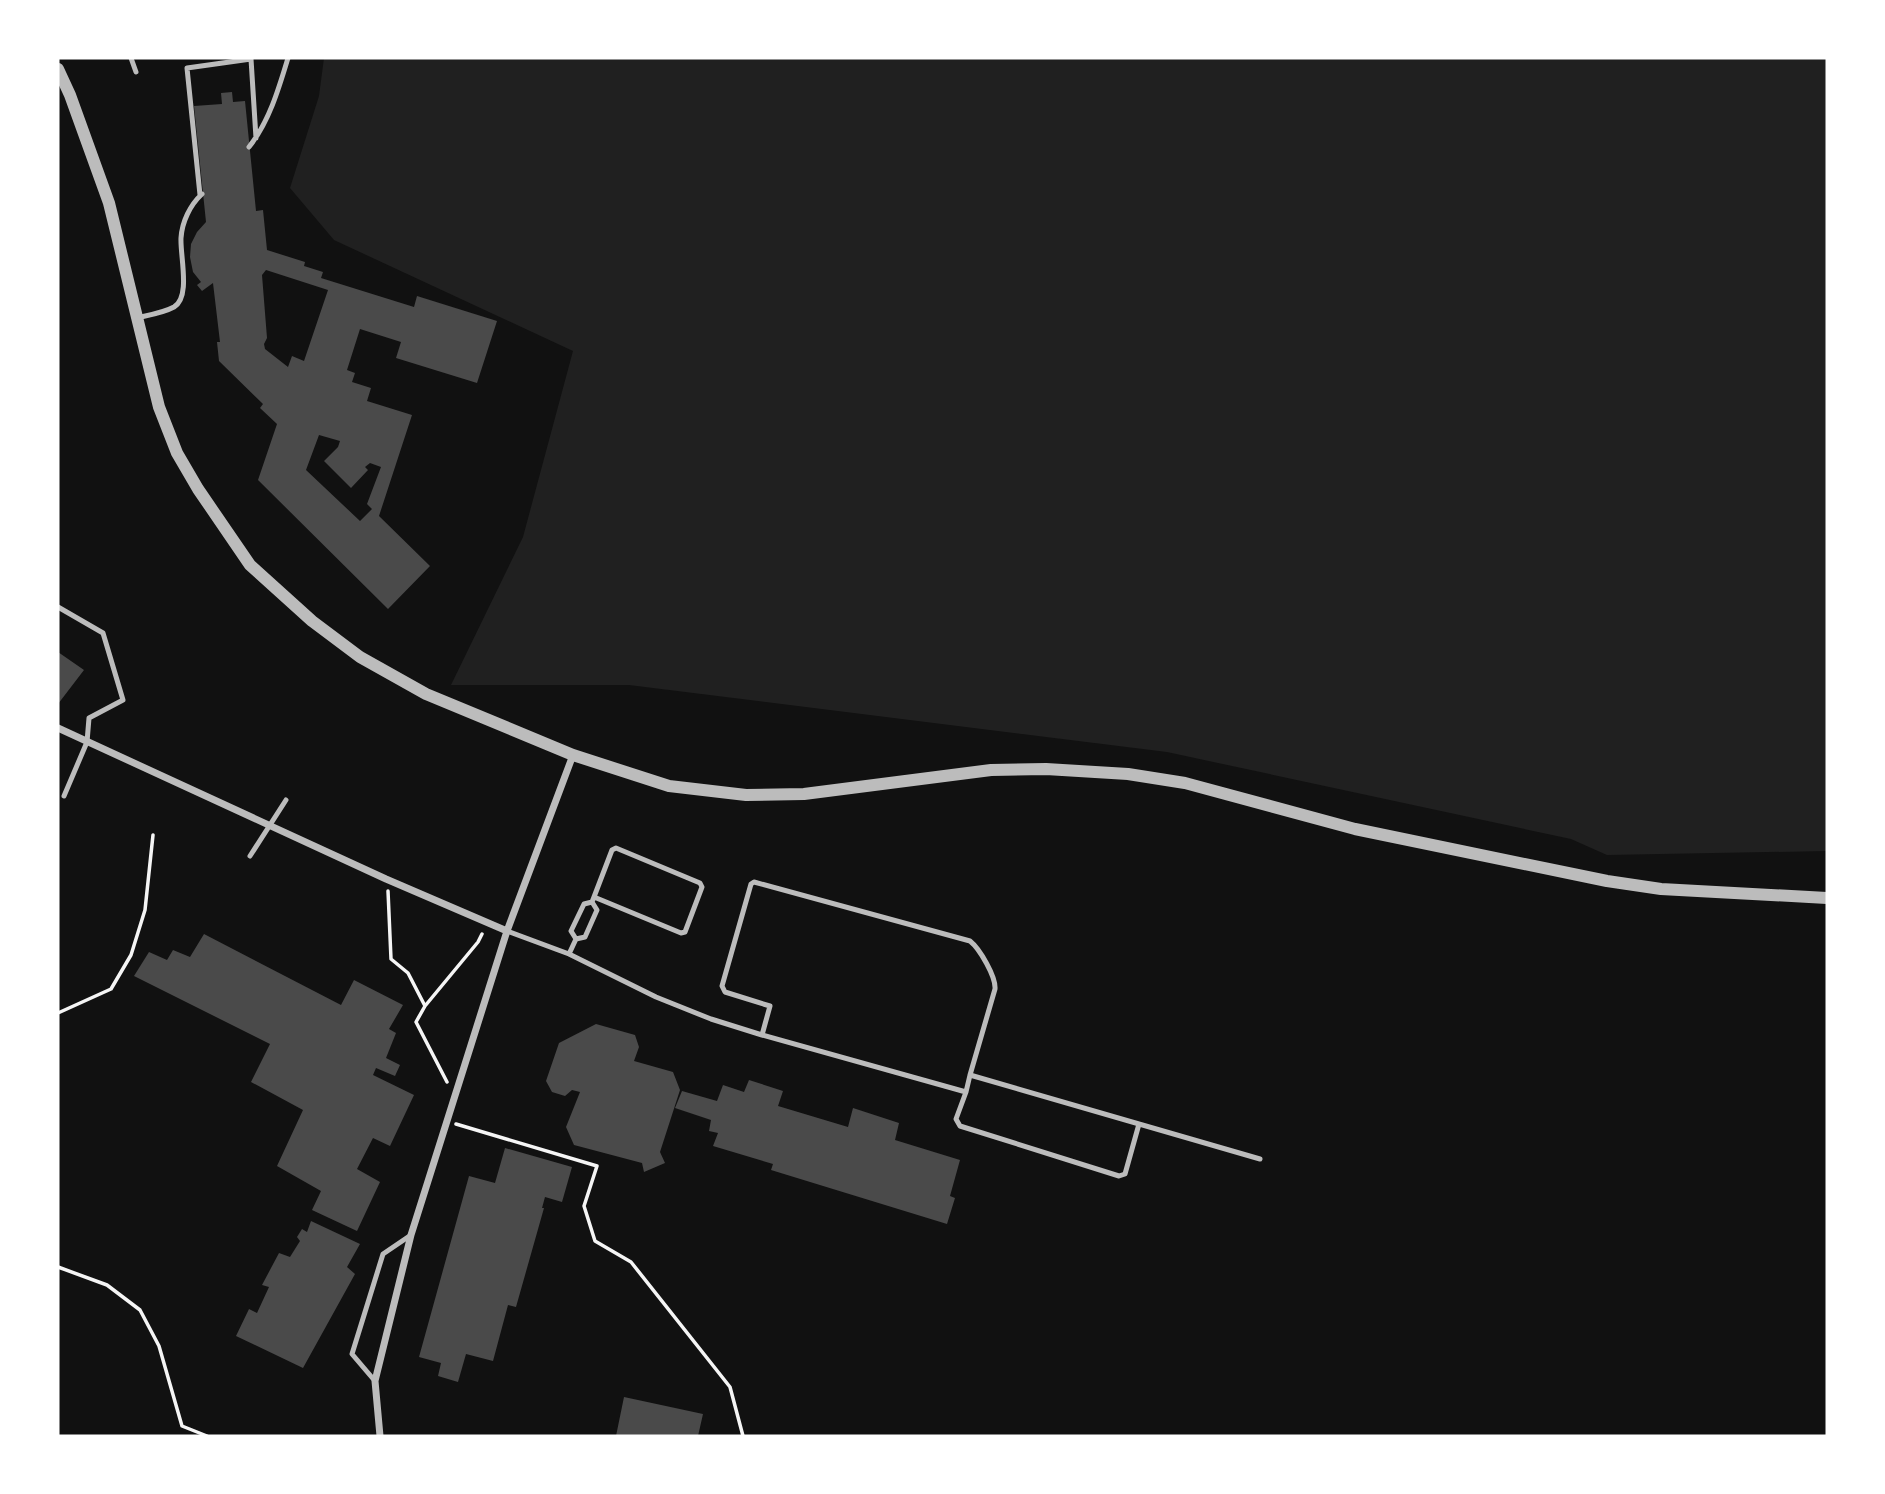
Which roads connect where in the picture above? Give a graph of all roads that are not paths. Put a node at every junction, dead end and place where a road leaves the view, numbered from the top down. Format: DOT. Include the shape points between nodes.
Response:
graph roads {
  1 [pos="131,58"];
  2 [pos="288,58"];
  3 [pos="58,69"];
  4 [pos="136,72"];
  5 [pos="256,138"];
  6 [pos="249,147"];
  7 [pos="136,317"];
  8 [pos="58,607"];
  9 [pos="58,728"];
  10 [pos="87,742"];
  11 [pos="573,755"];
  12 [pos="64,796"];
  13 [pos="286,800"];
  14 [pos="271,825"];
  15 [pos="250,856"];
  16 [pos="1827,898"];
  17 [pos="593,900"];
  18 [pos="508,931"];
  19 [pos="576,939"];
  20 [pos="569,954"];
  21 [pos="762,1035"];
  22 [pos="970,1074"];
  23 [pos="965,1092"];
  24 [pos="1139,1124"];
  25 [pos="1260,1159"];
  26 [pos="411,1235"];
  27 [pos="374,1381"];
  28 [pos="380,1436"];
  1 -- 4 [label="lane"];
  2 -- 5 [label="lane"];
  3 -- 7 [label="street" via="109,203"];
  5 -- 6 [label="lane"];
  5 -- 7 [label="lane" via="251,59 187,68 202,194 184,222 181,237 183,296 176,306"];
  7 -- 11 [label="street" via="159,407 177,453 250,565 360,657 426,694"];
  8 -- 10 [label="lane" via="103,633 123,700 89,718"];
  9 -- 10 [label="street"];
  10 -- 12 [label="lane"];
  10 -- 14 [label="street"];
  11 -- 16 [label="street" via="669,786 746,795 804,794 991,770 1128,774 1185,783 1355,830 1607,881 1661,890"];
  11 -- 18 [label="street"];
  13 -- 14 [label="lane"];
  14 -- 15 [label="lane"];
  14 -- 18 [label="street"];
  17 -- 17 [label="lane" via="616,848 702,887 681,933"];
  17 -- 19 [label="lane" via="584,904 571,930"];
  17 -- 19 [label="lane" via="597,910 586,937"];
  18 -- 20 [label="lane"];
  18 -- 26 [label="street"];
  19 -- 20 [label="lane"];
  20 -- 21 [label="lane" via="656,997"];
  21 -- 22 [label="lane" via="770,1006 725,992 722,986 754,883 976,946 995,989"];
  21 -- 23 [label="lane"];
  22 -- 23 [label="lane"];
  22 -- 24 [label="lane"];
  23 -- 24 [label="lane" via="957,1119 960,1126 1119,1175 1125,1174"];
  24 -- 25 [label="lane"];
  26 -- 27 [label="street"];
  26 -- 27 [label="lane" via="383,1254 352,1354"];
  27 -- 28 [label="street"];
}
